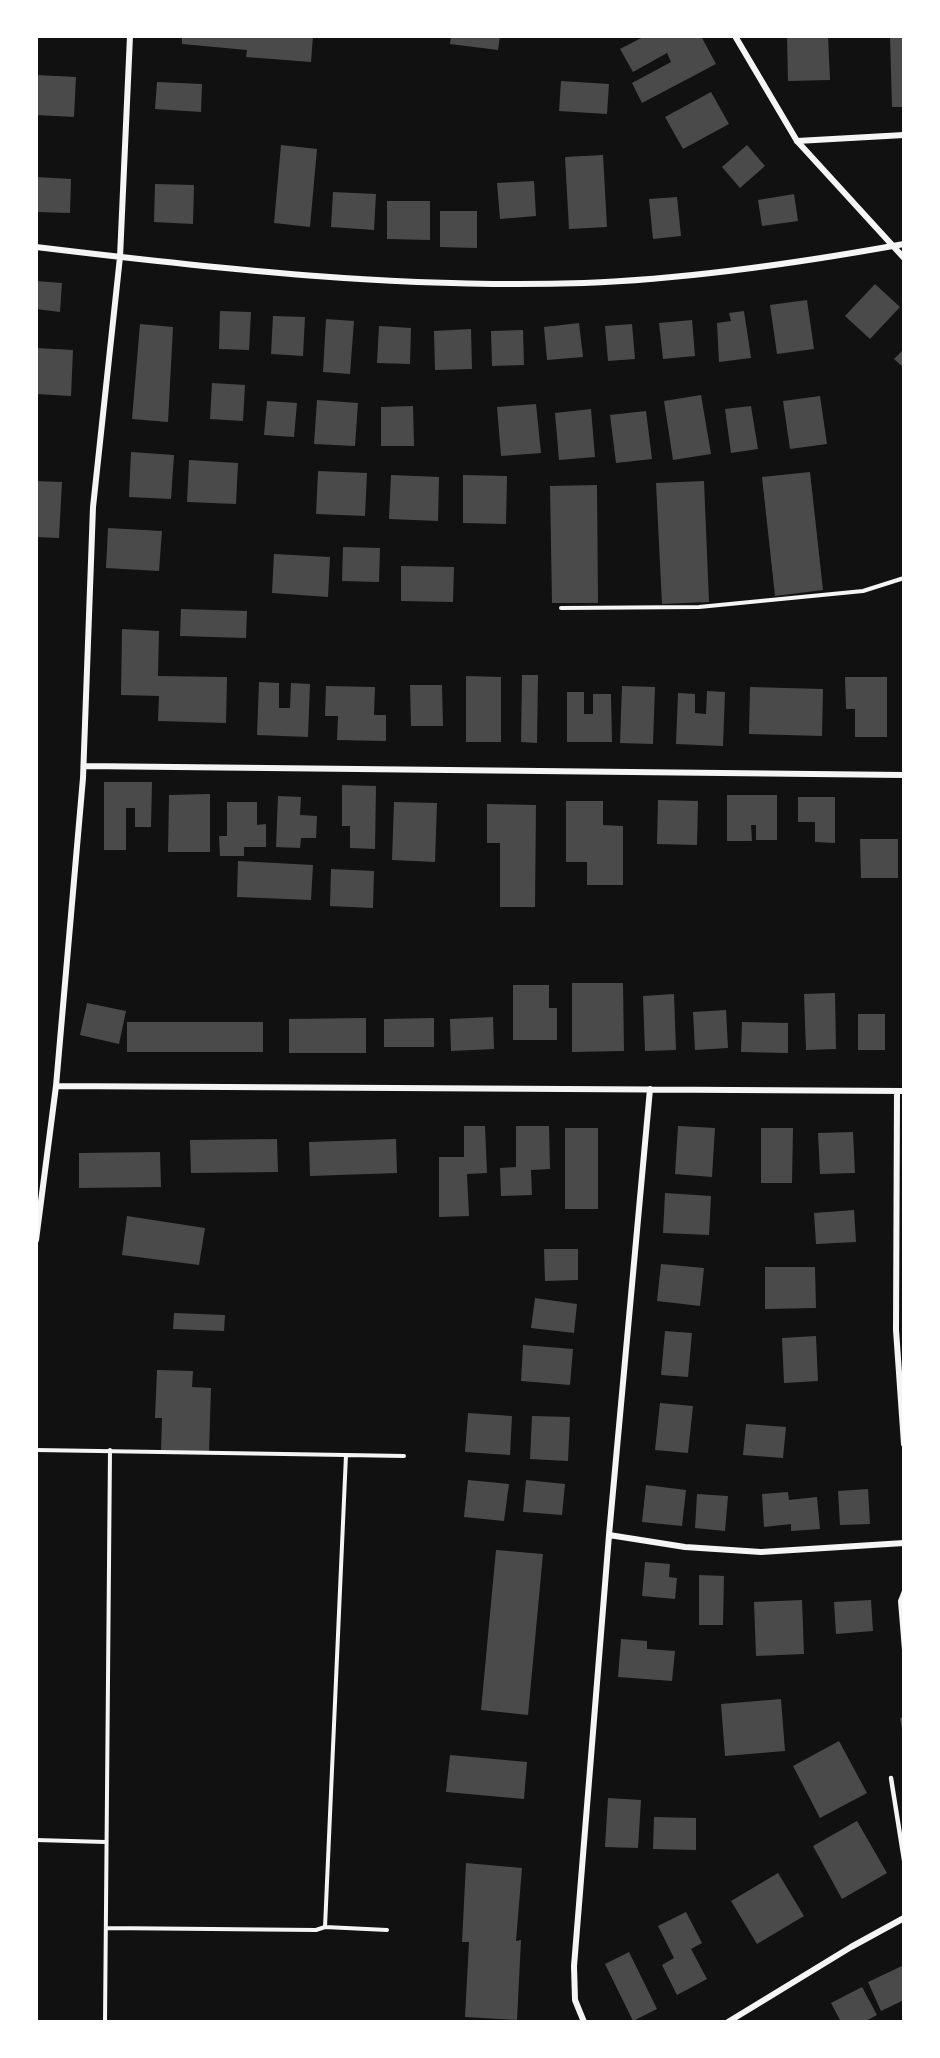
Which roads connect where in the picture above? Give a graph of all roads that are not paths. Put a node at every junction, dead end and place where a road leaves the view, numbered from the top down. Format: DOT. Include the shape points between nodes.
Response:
graph roads {
  1 [pos="130,36"];
  2 [pos="735,36"];
  3 [pos="904,135"];
  4 [pos="797,141"];
  5 [pos="904,244"];
  6 [pos="892,246"];
  7 [pos="36,247"];
  8 [pos="120,257"];
  9 [pos="904,258"];
  10 [pos="84,766"];
  11 [pos="904,775"];
  12 [pos="56,1086"];
  13 [pos="650,1089"];
  14 [pos="901,1091"];
  15 [pos="36,1240"];
  16 [pos="904,1444"];
  17 [pos="609,1535"];
  18 [pos="904,1543"];
  19 [pos="891,1778"];
  20 [pos="904,1860"];
  21 [pos="904,1918"];
  22 [pos="584,2022"];
  23 [pos="728,2022"];
  1 -- 8 [label="street"];
  2 -- 4 [label="street"];
  3 -- 4 [label="street"];
  4 -- 6 [label="street"];
  5 -- 6 [label="street"];
  6 -- 8 [label="street" via="744,269 584,283 378,280 273,274"];
  6 -- 9 [label="street"];
  7 -- 8 [label="street"];
  8 -- 10 [label="street" via="93,507"];
  10 -- 11 [label="street"];
  10 -- 12 [label="street"];
  12 -- 13 [label="street"];
  12 -- 15 [label="street"];
  13 -- 14 [label="street"];
  13 -- 17 [label="street"];
  14 -- 16 [label="street" via="896,1330"];
  17 -- 18 [label="street" via="685,1547 761,1552"];
  17 -- 22 [label="street" via="574,1966 575,2000"];
  19 -- 20 [label="lane"];
  21 -- 23 [label="street"];
}
